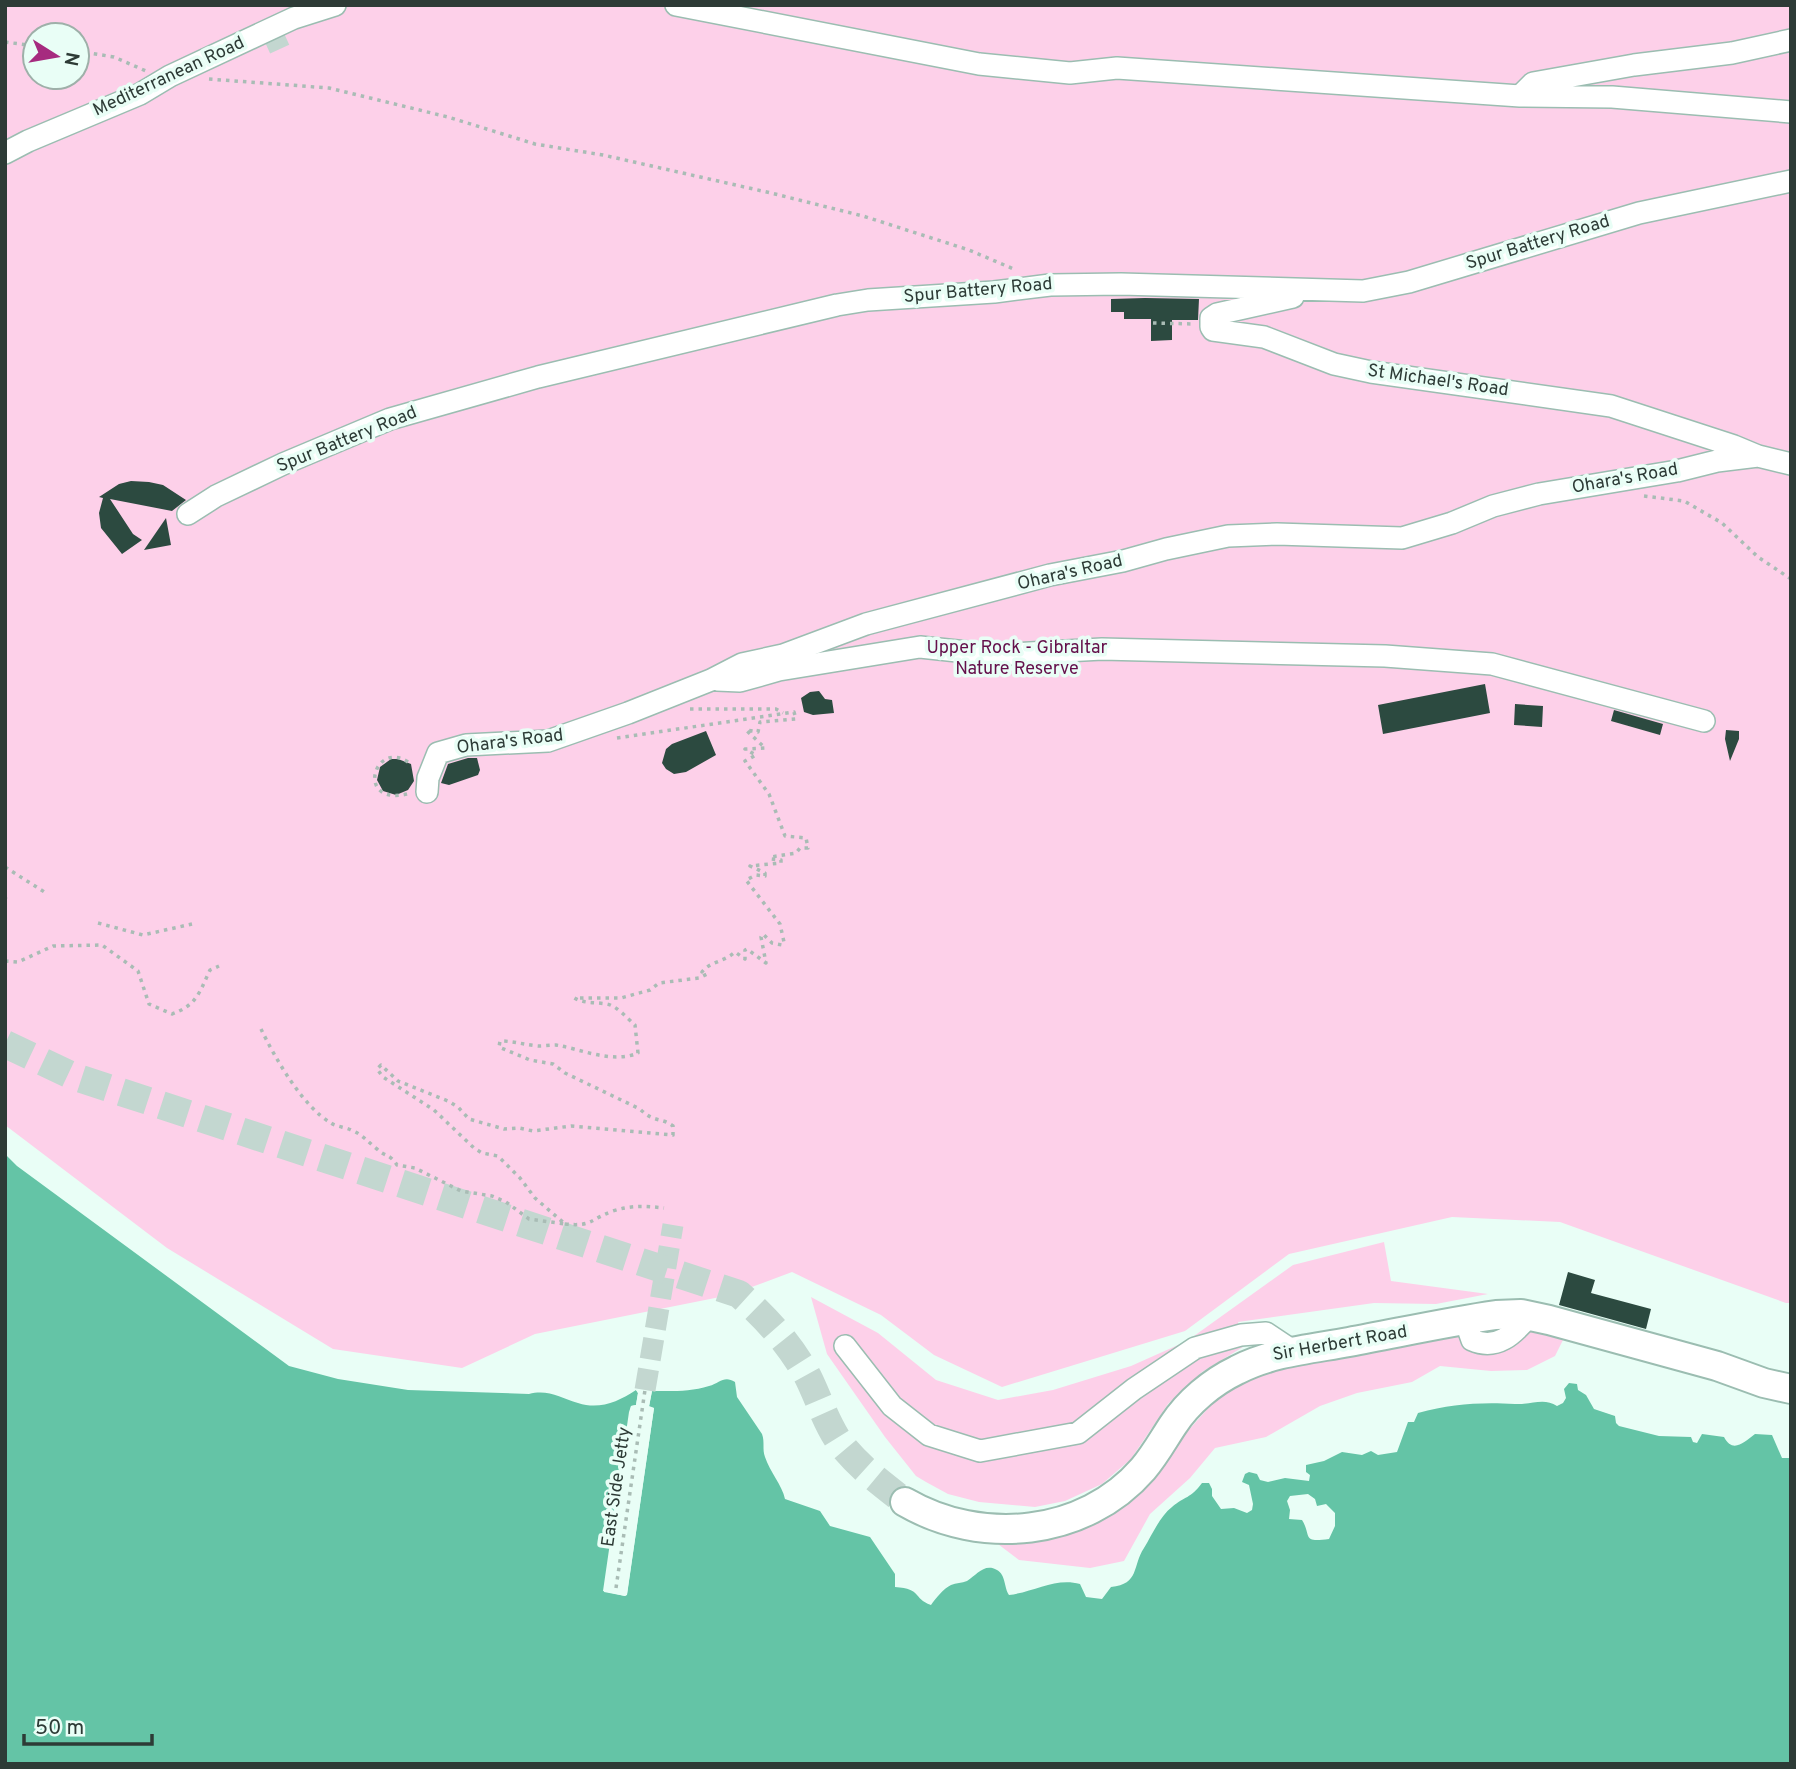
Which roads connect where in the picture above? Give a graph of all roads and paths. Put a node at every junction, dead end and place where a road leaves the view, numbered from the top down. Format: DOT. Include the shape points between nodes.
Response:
graph roads {
  1 [pos="335,5"];
  2 [pos="676,5"];
  3 [pos="1791,40"];
  4 [pos="91,53"];
  5 [pos="170,76"];
  6 [pos="1520,96"];
  7 [pos="1791,112"];
  8 [pos="5,153"];
  9 [pos="1791,181"];
  10 [pos="1050,285"];
  11 [pos="1326,290"];
  12 [pos="1153,323"];
  13 [pos="1210,324"];
  14 [pos="1758,456"];
  15 [pos="1791,464"];
  16 [pos="1634,495"];
  17 [pos="188,514"];
  18 [pos="1791,579"];
  19 [pos="711,680"];
  20 [pos="683,709"];
  21 [pos="783,713"];
  22 [pos="1704,721"];
  23 [pos="648,734"];
  24 [pos="408,762"];
  25 [pos="427,792"];
  26 [pos="5,867"];
  27 [pos="46,893"];
  28 [pos="98,923"];
  29 [pos="192,924"];
  30 [pos="5,961"];
  31 [pos="219,966"];
  32 [pos="261,1029"];
  33 [pos="664,1208"];
  34 [pos="565,1224"];
  35 [pos="845,1346"];
  36 [pos="1293,1351"];
  37 [pos="1791,1389"];
  38 [pos="645,1390"];
  39 [pos="905,1502"];
  40 [pos="616,1588"];
  1 -- 5 [label="street, Mediterranean Road" via="294,18"];
  2 -- 6 [label="street" via="979,64 1070,73 1117,68"];
  3 -- 6 [label="street" via="1533,83"];
  4 -- 5 [label="path"];
  5 -- 8 [label="street, Mediterranean Road" via="140,94"];
  5 -- 10 [label="path" via="329,88 536,144 603,155 863,216 969,250"];
  6 -- 7 [label="street" via="1612,97"];
  9 -- 11 [label="street, Spur Battery Road" via="1639,213 1409,282 1363,291"];
  10 -- 11 [label="street, Spur Battery Road"];
  10 -- 17 [label="street, Spur Battery Road" via="836,305 538,377 390,419 284,464"];
  11 -- 13 [label="street" via="1223,312 1214,315"];
  12 -- 13 [label="path"];
  13 -- 14 [label="street, St Michael's Road" via="1213,330 1265,337 1334,364 1371,372 1611,406"];
  14 -- 15 [label="street, St Michael's Road"];
  14 -- 19 [label="street, Ohara's Road" via="1539,494 1402,538 1265,534 1228,536 1166,549 866,624 743,664"];
  16 -- 18 [label="path" via="1684,501 1722,523 1758,557"];
  19 -- 22 [label="street" via="740,681 779,670 920,648 995,655 1102,649 1385,656 1492,664"];
  19 -- 25 [label="street, Ohara's Road" via="548,741 466,746 438,753"];
  20 -- 21 [label="path" via="776,709"];
  21 -- 23 [label="path"];
  21 -- 34 [label="path" via="794,712 796,719 760,722 758,732 746,730 766,748 745,749 756,755 745,761 769,794 785,836 806,838 808,848 771,857 782,863 750,866 765,876 746,880 780,924 782,946 763,934 766,963 747,949 744,959 735,952 707,966 702,971 707,974 699,978 659,982 650,990 621,998 573,997 610,1004 635,1025 638,1053 631,1056 597,1056 553,1045 499,1042 504,1050 553,1064 649,1118 668,1122 673,1135 571,1126 503,1129 473,1121 448,1101 398,1081 381,1065 377,1069 434,1110 482,1153 498,1156"];
  24 -- 25 [label="path" via="395,757 380,763 374,777 376,786 394,797"];
  26 -- 27 [label="path"];
  28 -- 29 [label="path" via="143,935"];
  30 -- 31 [label="path" via="18,962 53,946 102,945 138,971 149,1004 172,1014 188,1008 210,970"];
  32 -- 34 [label="path" via="286,1076 320,1116 334,1125 363,1135 397,1165 415,1168 461,1191 492,1196 529,1219"];
  33 -- 34 [label="path" via="636,1205 583,1226"];
  35 -- 36 [label="street" via="892,1406 929,1435 980,1451 1078,1433 1195,1348 1266,1333"];
  36 -- 37 [label="main road, Sir Herbert Road" via="1506,1314 1643,1346"];
  36 -- 39 [label="main road, Sir Herbert Road" via="1261,1359 1220,1379 1180,1415 1130,1482 1068,1519 1034,1528 990,1529 957,1523"];
  38 -- 40 [label="path, East Side Jetty"];
}
